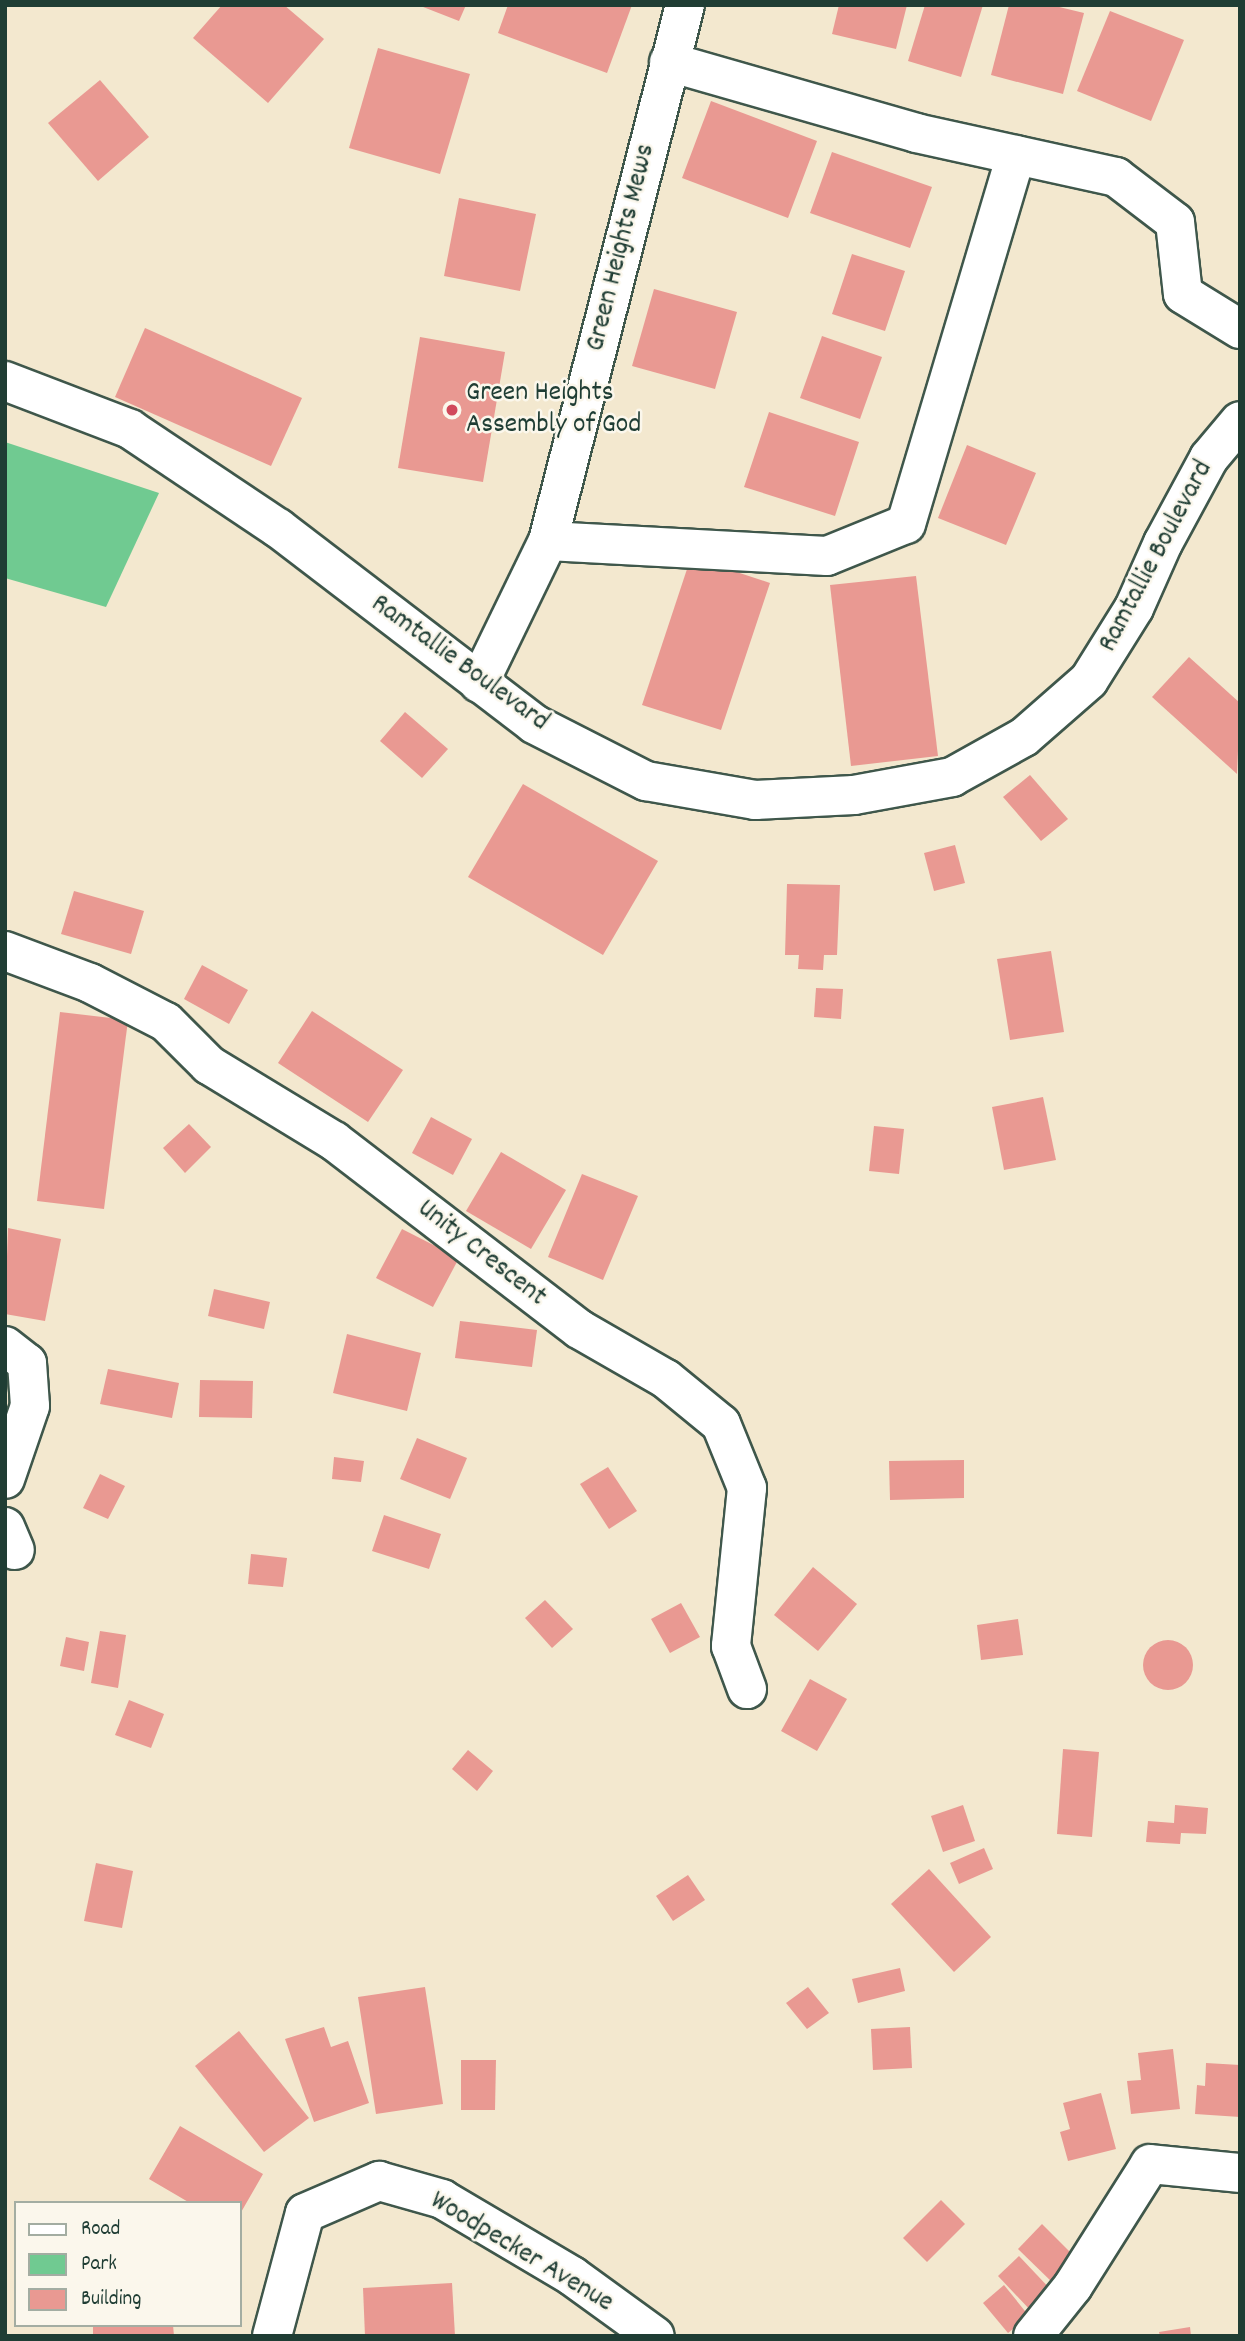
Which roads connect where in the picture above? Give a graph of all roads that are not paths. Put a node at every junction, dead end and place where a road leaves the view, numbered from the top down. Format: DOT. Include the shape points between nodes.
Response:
graph roads {
  1 [pos="685,5"];
  2 [pos="669,62"];
  3 [pos="1016,155"];
  4 [pos="1240,329"];
  5 [pos="5,381"];
  6 [pos="1240,421"];
  7 [pos="548,541"];
  8 [pos="479,684"];
  9 [pos="5,951"];
  10 [pos="5,1346"];
  11 [pos="5,1479"];
  12 [pos="747,1689"];
  13 [pos="1240,2173"];
  14 [pos="272,2336"];
  15 [pos="655,2336"];
  16 [pos="1033,2336"];
  1 -- 2 [label="street, Green Heights Mews"];
  2 -- 3 [label="street" via="916,133"];
  2 -- 7 [label="street, Green Heights Mews"];
  3 -- 4 [label="street" via="1116,177 1175,222 1183,294"];
  3 -- 7 [label="street" via="906,524 827,556"];
  5 -- 8 [label="street, Ramtallie Boulevard" via="130,429 278,527"];
  6 -- 8 [label="street, Ramtallie Boulevard" via="1209,458 1134,608 1088,680 1024,737 952,777 854,795 755,800 646,781 534,724"];
  7 -- 8 [label="street, Green Heights Mews"];
  9 -- 12 [label="street, Unity Crescent" via="90,983 166,1023 209,1065 334,1141 579,1329 666,1378 721,1424 747,1488 731,1646"];
  10 -- 11 [label="street" via="27,1363 30,1406"];
  13 -- 16 [label="street" via="1150,2164 1073,2286"];
  14 -- 15 [label="street, Woodpecker Avenue" via="305,2213 379,2181 442,2199 572,2276"];
}
